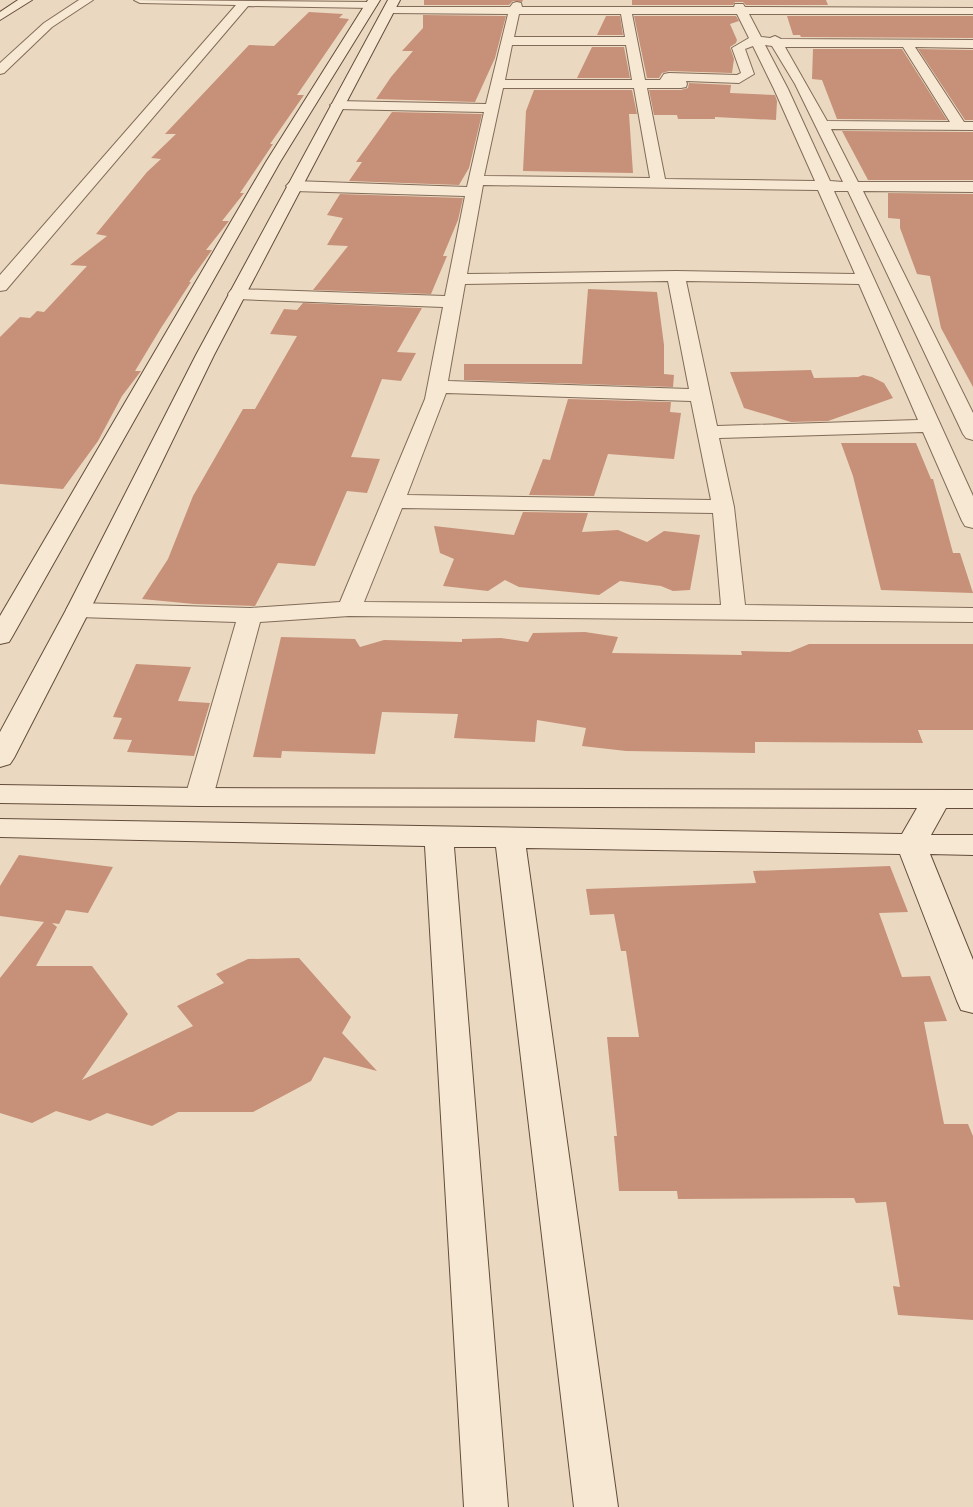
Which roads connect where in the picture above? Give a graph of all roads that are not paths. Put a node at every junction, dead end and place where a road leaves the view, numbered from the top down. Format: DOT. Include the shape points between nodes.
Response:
graph roads {
  1 [pos="26,0"];
  2 [pos="87,0"];
  3 [pos="140,0"];
  4 [pos="244,3"];
  5 [pos="534,3"];
  6 [pos="646,3"];
  7 [pos="384,4"];
  8 [pos="973,6"];
  9 [pos="516,8"];
  10 [pos="739,8"];
  11 [pos="761,8"];
  12 [pos="626,11"];
  13 [pos="973,11"];
  14 [pos="0,17"];
  15 [pos="756,40"];
  16 [pos="507,41"];
  17 [pos="632,41"];
  18 [pos="776,43"];
  19 [pos="906,43"];
  20 [pos="973,44"];
  21 [pos="0,70"];
  22 [pos="498,84"];
  23 [pos="640,84"];
  24 [pos="664,84"];
  25 [pos="779,84"];
  26 [pos="337,105"];
  27 [pos="492,108"];
  28 [pos="822,125"];
  29 [pos="967,126"];
  30 [pos="973,178"];
  31 [pos="823,182"];
  32 [pos="851,182"];
  33 [pos="658,183"];
  34 [pos="294,186"];
  35 [pos="475,186"];
  36 [pos="973,186"];
  37 [pos="676,276"];
  38 [pos="458,279"];
  39 [pos="865,279"];
  40 [pos="0,286"];
  41 [pos="237,294"];
  42 [pos="454,302"];
  43 [pos="437,387"];
  44 [pos="963,394"];
  45 [pos="700,395"];
  46 [pos="930,426"];
  47 [pos="708,432"];
  48 [pos="973,434"];
  49 [pos="393,501"];
  50 [pos="723,507"];
  51 [pos="973,521"];
  52 [pos="78,610"];
  53 [pos="349,610"];
  54 [pos="734,613"];
  55 [pos="250,615"];
  56 [pos="973,615"];
  57 [pos="0,638"];
  58 [pos="0,758"];
  59 [pos="0,794"];
  60 [pos="199,796"];
  61 [pos="938,798"];
  62 [pos="973,799"];
  63 [pos="0,828"];
  64 [pos="439,837"];
  65 [pos="510,838"];
  66 [pos="912,844"];
  67 [pos="973,845"];
  68 [pos="973,1001"];
  69 [pos="486,1507"];
  70 [pos="596,1507"];
  1 -- 14 [label="street"];
  2 -- 21 [label="street" via="48,25"];
  3 -- 4 [label="street"];
  4 -- 7 [label="street"];
  4 -- 40 [label="street"];
  5 -- 6 [label="street"];
  5 -- 9 [label="street"];
  6 -- 10 [label="street"];
  7 -- 9 [label="street"];
  7 -- 26 [label="street"];
  7 -- 57 [label="street" via="273,162"];
  8 -- 11 [label="street"];
  9 -- 12 [label="street"];
  9 -- 16 [label="street"];
  10 -- 11 [label="street"];
  10 -- 12 [label="street"];
  10 -- 15 [label="street"];
  11 -- 13 [label="street"];
  11 -- 18 [label="street"];
  12 -- 17 [label="street"];
  15 -- 18 [label="street"];
  15 -- 24 [label="street" via="738,48 748,74 739,79 669,77"];
  15 -- 25 [label="street"];
  16 -- 17 [label="street"];
  16 -- 22 [label="street"];
  17 -- 23 [label="street"];
  18 -- 19 [label="street"];
  18 -- 28 [label="street"];
  19 -- 20 [label="street"];
  19 -- 29 [label="street"];
  22 -- 23 [label="street"];
  22 -- 27 [label="street"];
  23 -- 24 [label="street"];
  23 -- 33 [label="street"];
  24 -- 25 [label="street"];
  25 -- 31 [label="street"];
  26 -- 27 [label="street"];
  26 -- 34 [label="street"];
  27 -- 35 [label="street"];
  28 -- 29 [label="street"];
  28 -- 32 [label="street"];
  30 -- 32 [label="street"];
  31 -- 32 [label="street"];
  31 -- 33 [label="street"];
  31 -- 39 [label="street"];
  32 -- 36 [label="street"];
  32 -- 44 [label="street"];
  33 -- 35 [label="street"];
  34 -- 35 [label="street"];
  34 -- 41 [label="street"];
  35 -- 38 [label="street"];
  37 -- 38 [label="street"];
  37 -- 39 [label="street"];
  37 -- 45 [label="street"];
  38 -- 42 [label="street"];
  39 -- 46 [label="street"];
  41 -- 42 [label="street"];
  41 -- 52 [label="street"];
  42 -- 43 [label="street"];
  43 -- 45 [label="street"];
  43 -- 49 [label="street"];
  44 -- 48 [label="street"];
  45 -- 47 [label="street"];
  46 -- 47 [label="street"];
  46 -- 51 [label="street"];
  47 -- 50 [label="street"];
  49 -- 50 [label="street"];
  49 -- 53 [label="street"];
  50 -- 54 [label="street"];
  52 -- 55 [label="street"];
  52 -- 58 [label="street"];
  53 -- 54 [label="street"];
  53 -- 55 [label="street"];
  54 -- 56 [label="street"];
  55 -- 60 [label="street"];
  59 -- 60 [label="street"];
  60 -- 61 [label="street"];
  61 -- 62 [label="street"];
  61 -- 66 [label="street"];
  63 -- 64 [label="street"];
  64 -- 65 [label="street"];
  64 -- 69 [label="street"];
  65 -- 66 [label="street"];
  65 -- 70 [label="street"];
  66 -- 67 [label="street"];
  66 -- 68 [label="street"];
}
